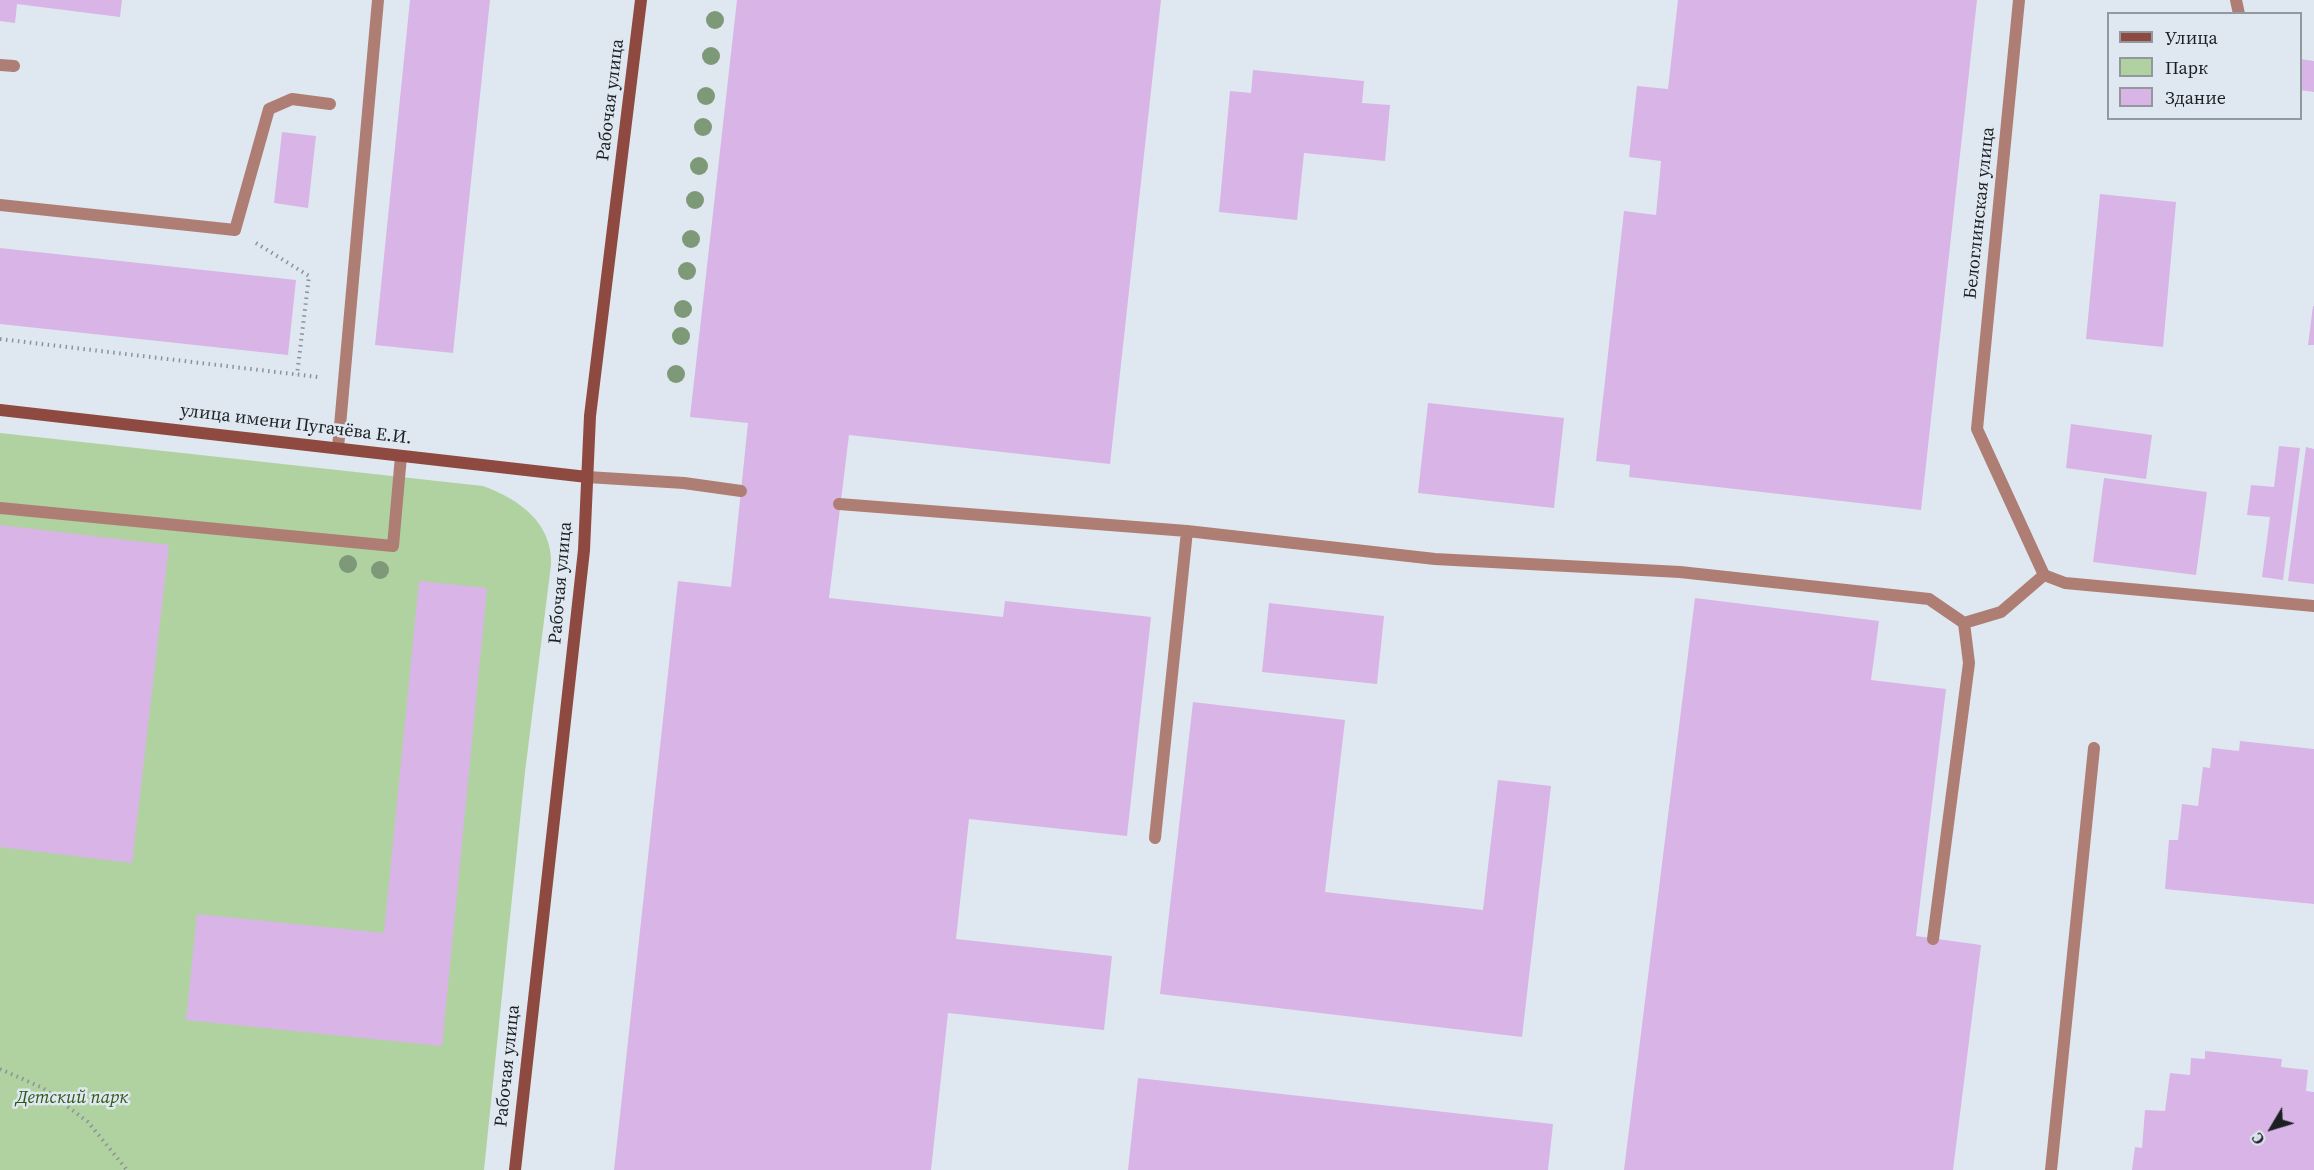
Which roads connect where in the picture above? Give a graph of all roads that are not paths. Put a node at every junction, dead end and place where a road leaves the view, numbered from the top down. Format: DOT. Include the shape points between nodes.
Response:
graph roads {
  1 [pos="378,0"];
  2 [pos="641,0"];
  3 [pos="2019,0"];
  4 [pos="0,65"];
  5 [pos="14,66"];
  6 [pos="330,104"];
  7 [pos="0,205"];
  8 [pos="0,410"];
  9 [pos="338,448"];
  10 [pos="401,456"];
  11 [pos="587,477"];
  12 [pos="741,491"];
  13 [pos="839,504"];
  14 [pos="0,508"];
  15 [pos="1187,531"];
  16 [pos="2043,575"];
  17 [pos="2314,606"];
  18 [pos="1964,623"];
  19 [pos="2094,748"];
  20 [pos="1155,838"];
  21 [pos="1933,939"];
  22 [pos="515,1170"];
  23 [pos="2051,1170"];
  1 -- 9 [label="street"];
  2 -- 11 [label="main road, Рабочая улица" via="590,416"];
  3 -- 16 [label="street, Белоглинская улица" via="1977,429"];
  4 -- 5 [label="street"];
  6 -- 7 [label="street" via="292,99 269,110 235,230"];
  8 -- 9 [label="main road, улица имени Пугачёва Е.И."];
  9 -- 10 [label="main road, улица имени Пугачёва Е.И."];
  10 -- 11 [label="main road, улица имени Пугачёва Е.И."];
  10 -- 14 [label="street" via="393,546"];
  11 -- 12 [label="street"];
  11 -- 22 [label="main road, Рабочая улица" via="584,550"];
  13 -- 15 [label="street"];
  15 -- 18 [label="street" via="1436,559 1680,572 1929,599"];
  15 -- 20 [label="street"];
  16 -- 17 [label="street" via="2066,583"];
  16 -- 18 [label="street" via="2001,612"];
  18 -- 21 [label="street" via="1969,663"];
  19 -- 23 [label="street"];
}
